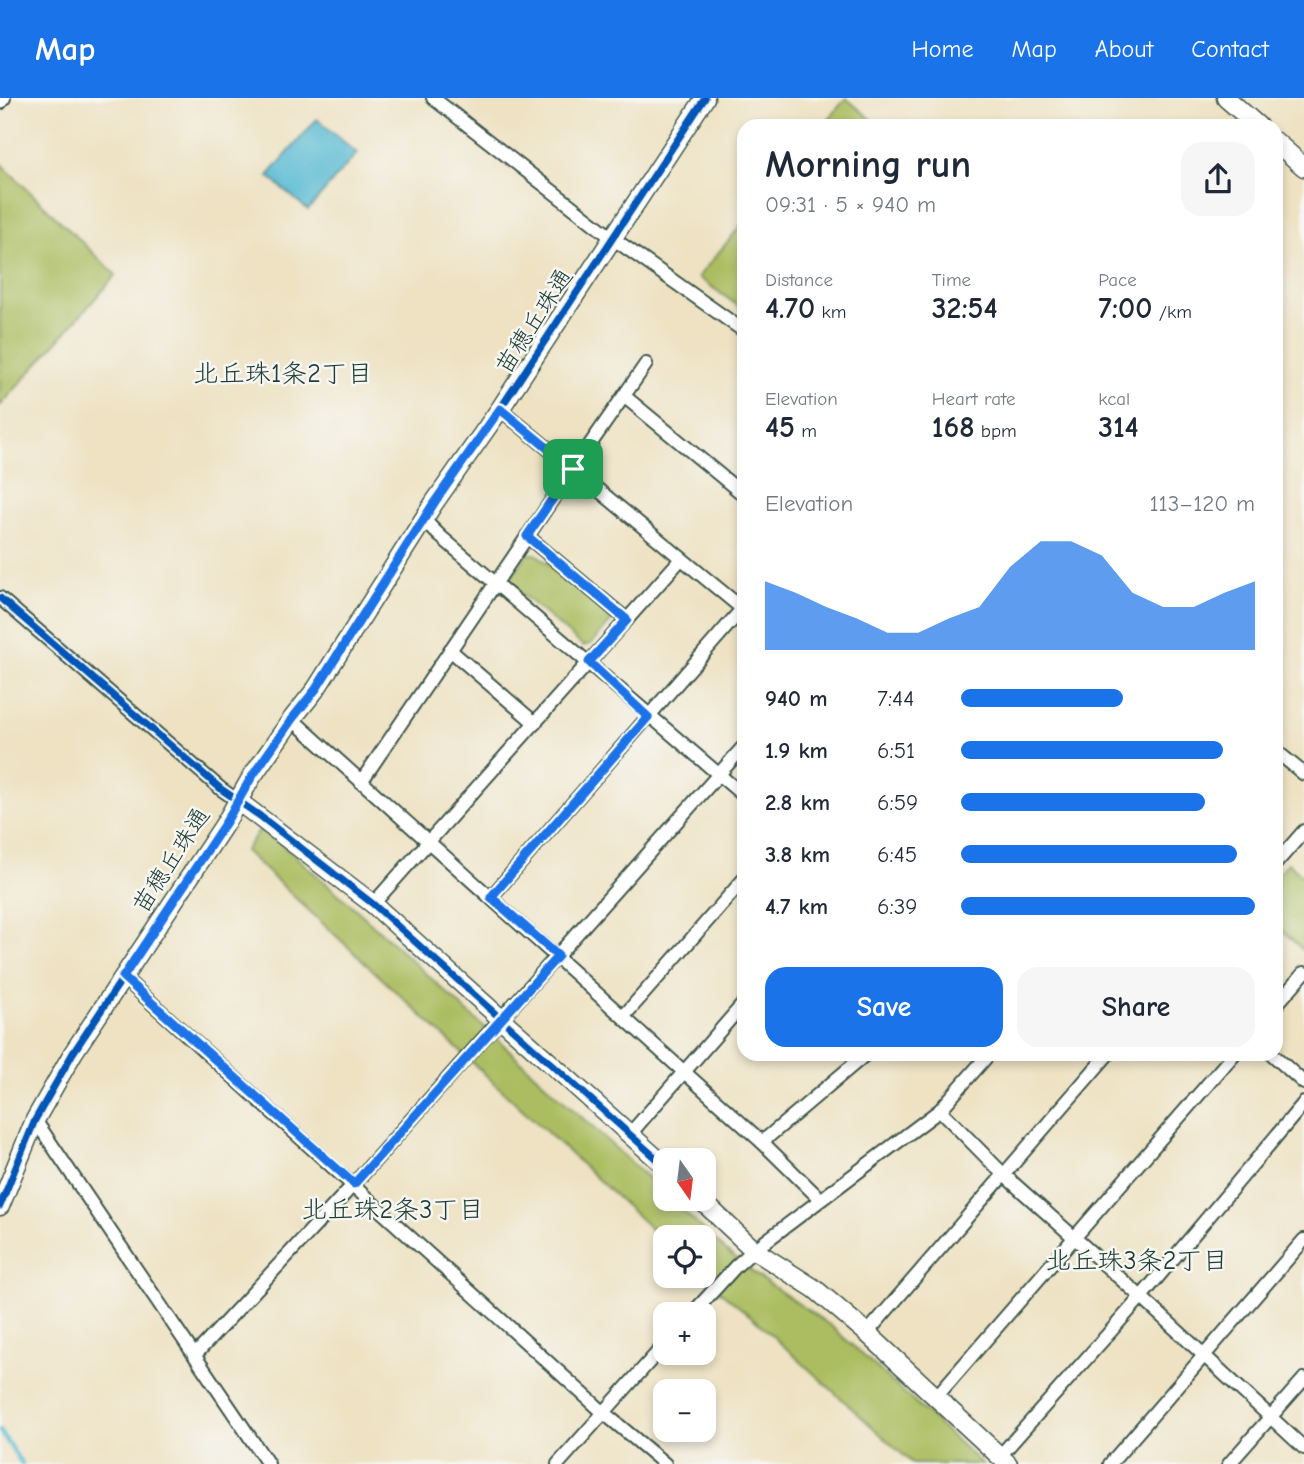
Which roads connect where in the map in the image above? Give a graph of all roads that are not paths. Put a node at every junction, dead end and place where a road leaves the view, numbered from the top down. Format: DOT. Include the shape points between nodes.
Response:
graph roads {
  1 [pos="4,98"];
  2 [pos="433,98"];
  3 [pos="705,98"];
  4 [pos="1226,98"];
  5 [pos="0,103"];
  6 [pos="1250,119"];
  7 [pos="1283,148"];
  8 [pos="1304,167"];
  9 [pos="611,237"];
  10 [pos="737,326"];
  11 [pos="646,364"];
  12 [pos="624,396"];
  13 [pos="500,409"];
  14 [pos="573,469"];
  15 [pos="737,489"];
  16 [pos="423,519"];
  17 [pos="527,536"];
  18 [pos="681,559"];
  19 [pos="495,583"];
  20 [pos="0,598"];
  21 [pos="737,605"];
  22 [pos="737,617"];
  23 [pos="627,620"];
  24 [pos="450,650"];
  25 [pos="589,662"];
  26 [pos="648,717"];
  27 [pos="292,719"];
  28 [pos="535,723"];
  29 [pos="737,754"];
  30 [pos="1283,757"];
  31 [pos="1304,774"];
  32 [pos="718,775"];
  33 [pos="361,782"];
  34 [pos="737,790"];
  35 [pos="239,801"];
  36 [pos="1304,831"];
  37 [pos="428,842"];
  38 [pos="1283,855"];
  39 [pos="737,887"];
  40 [pos="491,897"];
  41 [pos="373,904"];
  42 [pos="558,956"];
  43 [pos="1304,973"];
  44 [pos="123,977"];
  45 [pos="1283,998"];
  46 [pos="737,1011"];
  47 [pos="624,1016"];
  48 [pos="501,1020"];
  49 [pos="858,1061"];
  50 [pos="983,1061"];
  51 [pos="1102,1061"];
  52 [pos="1228,1061"];
  53 [pos="1280,1061"];
  54 [pos="683,1070"];
  55 [pos="1304,1083"];
  56 [pos="1304,1102"];
  57 [pos="940,1110"];
  58 [pos="35,1120"];
  59 [pos="630,1134"];
  60 [pos="762,1142"];
  61 [pos="653,1156"];
  62 [pos="1003,1174"];
  63 [pos="354,1184"];
  64 [pos="820,1199"];
  65 [pos="0,1206"];
  66 [pos="713,1211"];
  67 [pos="1074,1239"];
  68 [pos="1304,1240"];
  69 [pos="754,1250"];
  70 [pos="1141,1297"];
  71 [pos="703,1302"];
  72 [pos="867,1333"];
  73 [pos="195,1355"];
  74 [pos="1205,1357"];
  75 [pos="653,1358"];
  76 [pos="1304,1379"];
  77 [pos="936,1397"];
  78 [pos="604,1413"];
  79 [pos="1270,1418"];
  80 [pos="1304,1448"];
  81 [pos="1004,1460"];
  82 [pos="268,1464"];
  83 [pos="558,1464"];
  84 [pos="665,1464"];
  85 [pos="1110,1464"];
  86 [pos="1229,1464"];
  1 -- 5 [label="street"];
  2 -- 9 [label="street"];
  3 -- 9 [label="street, 苗穂丘珠通"];
  4 -- 6 [label="street"];
  7 -- 8 [label="street"];
  9 -- 10 [label="street"];
  9 -- 13 [label="street, 苗穂丘珠通"];
  11 -- 12 [label="street"];
  12 -- 14 [label="street"];
  12 -- 15 [label="street"];
  13 -- 14 [label="street"];
  13 -- 16 [label="street, 苗穂丘珠通"];
  14 -- 17 [label="street"];
  14 -- 18 [label="street"];
  16 -- 19 [label="street"];
  16 -- 27 [label="street, 苗穂丘珠通" via="316,689"];
  17 -- 19 [label="street"];
  17 -- 23 [label="street"];
  18 -- 21 [label="street"];
  18 -- 23 [label="street"];
  19 -- 24 [label="street"];
  19 -- 25 [label="street"];
  20 -- 35 [label="street"];
  22 -- 26 [label="street"];
  23 -- 25 [label="street"];
  24 -- 28 [label="street"];
  24 -- 33 [label="street"];
  25 -- 26 [label="street"];
  25 -- 28 [label="street"];
  26 -- 32 [label="street"];
  26 -- 40 [label="street"];
  27 -- 33 [label="street"];
  27 -- 35 [label="street, 苗穂丘珠通"];
  28 -- 37 [label="street"];
  29 -- 32 [label="street"];
  30 -- 31 [label="street"];
  32 -- 34 [label="street"];
  32 -- 42 [label="street"];
  33 -- 37 [label="street"];
  35 -- 41 [label="street"];
  35 -- 44 [label="street, 苗穂丘珠通"];
  36 -- 38 [label="street"];
  37 -- 40 [label="street"];
  37 -- 41 [label="street"];
  39 -- 47 [label="street"];
  40 -- 42 [label="street"];
  41 -- 48 [label="street"];
  42 -- 47 [label="street"];
  42 -- 48 [label="street"];
  43 -- 45 [label="street"];
  44 -- 58 [label="street, 苗穂丘珠通"];
  44 -- 63 [label="street"];
  46 -- 54 [label="street"];
  47 -- 54 [label="street"];
  48 -- 59 [label="street"];
  48 -- 63 [label="street"];
  49 -- 60 [label="street"];
  50 -- 57 [label="street"];
  51 -- 62 [label="street"];
  52 -- 67 [label="street"];
  53 -- 55 [label="street"];
  54 -- 59 [label="street"];
  54 -- 60 [label="street"];
  56 -- 70 [label="street"];
  57 -- 62 [label="street"];
  57 -- 64 [label="street"];
  58 -- 65 [label="street, 苗穂丘珠通"];
  58 -- 73 [label="street"];
  59 -- 61 [label="street"];
  60 -- 64 [label="street"];
  62 -- 67 [label="street"];
  62 -- 72 [label="street"];
  63 -- 73 [label="street"];
  63 -- 78 [label="street"];
  64 -- 69 [label="street"];
  66 -- 69 [label="street"];
  67 -- 70 [label="street"];
  67 -- 77 [label="street"];
  68 -- 74 [label="street"];
  69 -- 71 [label="street"];
  69 -- 72 [label="street" via="814,1289"];
  70 -- 74 [label="street"];
  70 -- 81 [label="street"];
  72 -- 77 [label="street"];
  73 -- 82 [label="street"];
  74 -- 79 [label="street"];
  74 -- 85 [label="street"];
  75 -- 78 [label="street"];
  76 -- 79 [label="street"];
  77 -- 81 [label="street"];
  78 -- 83 [label="street"];
  78 -- 84 [label="street"];
  79 -- 80 [label="street"];
  79 -- 86 [label="street"];
}
